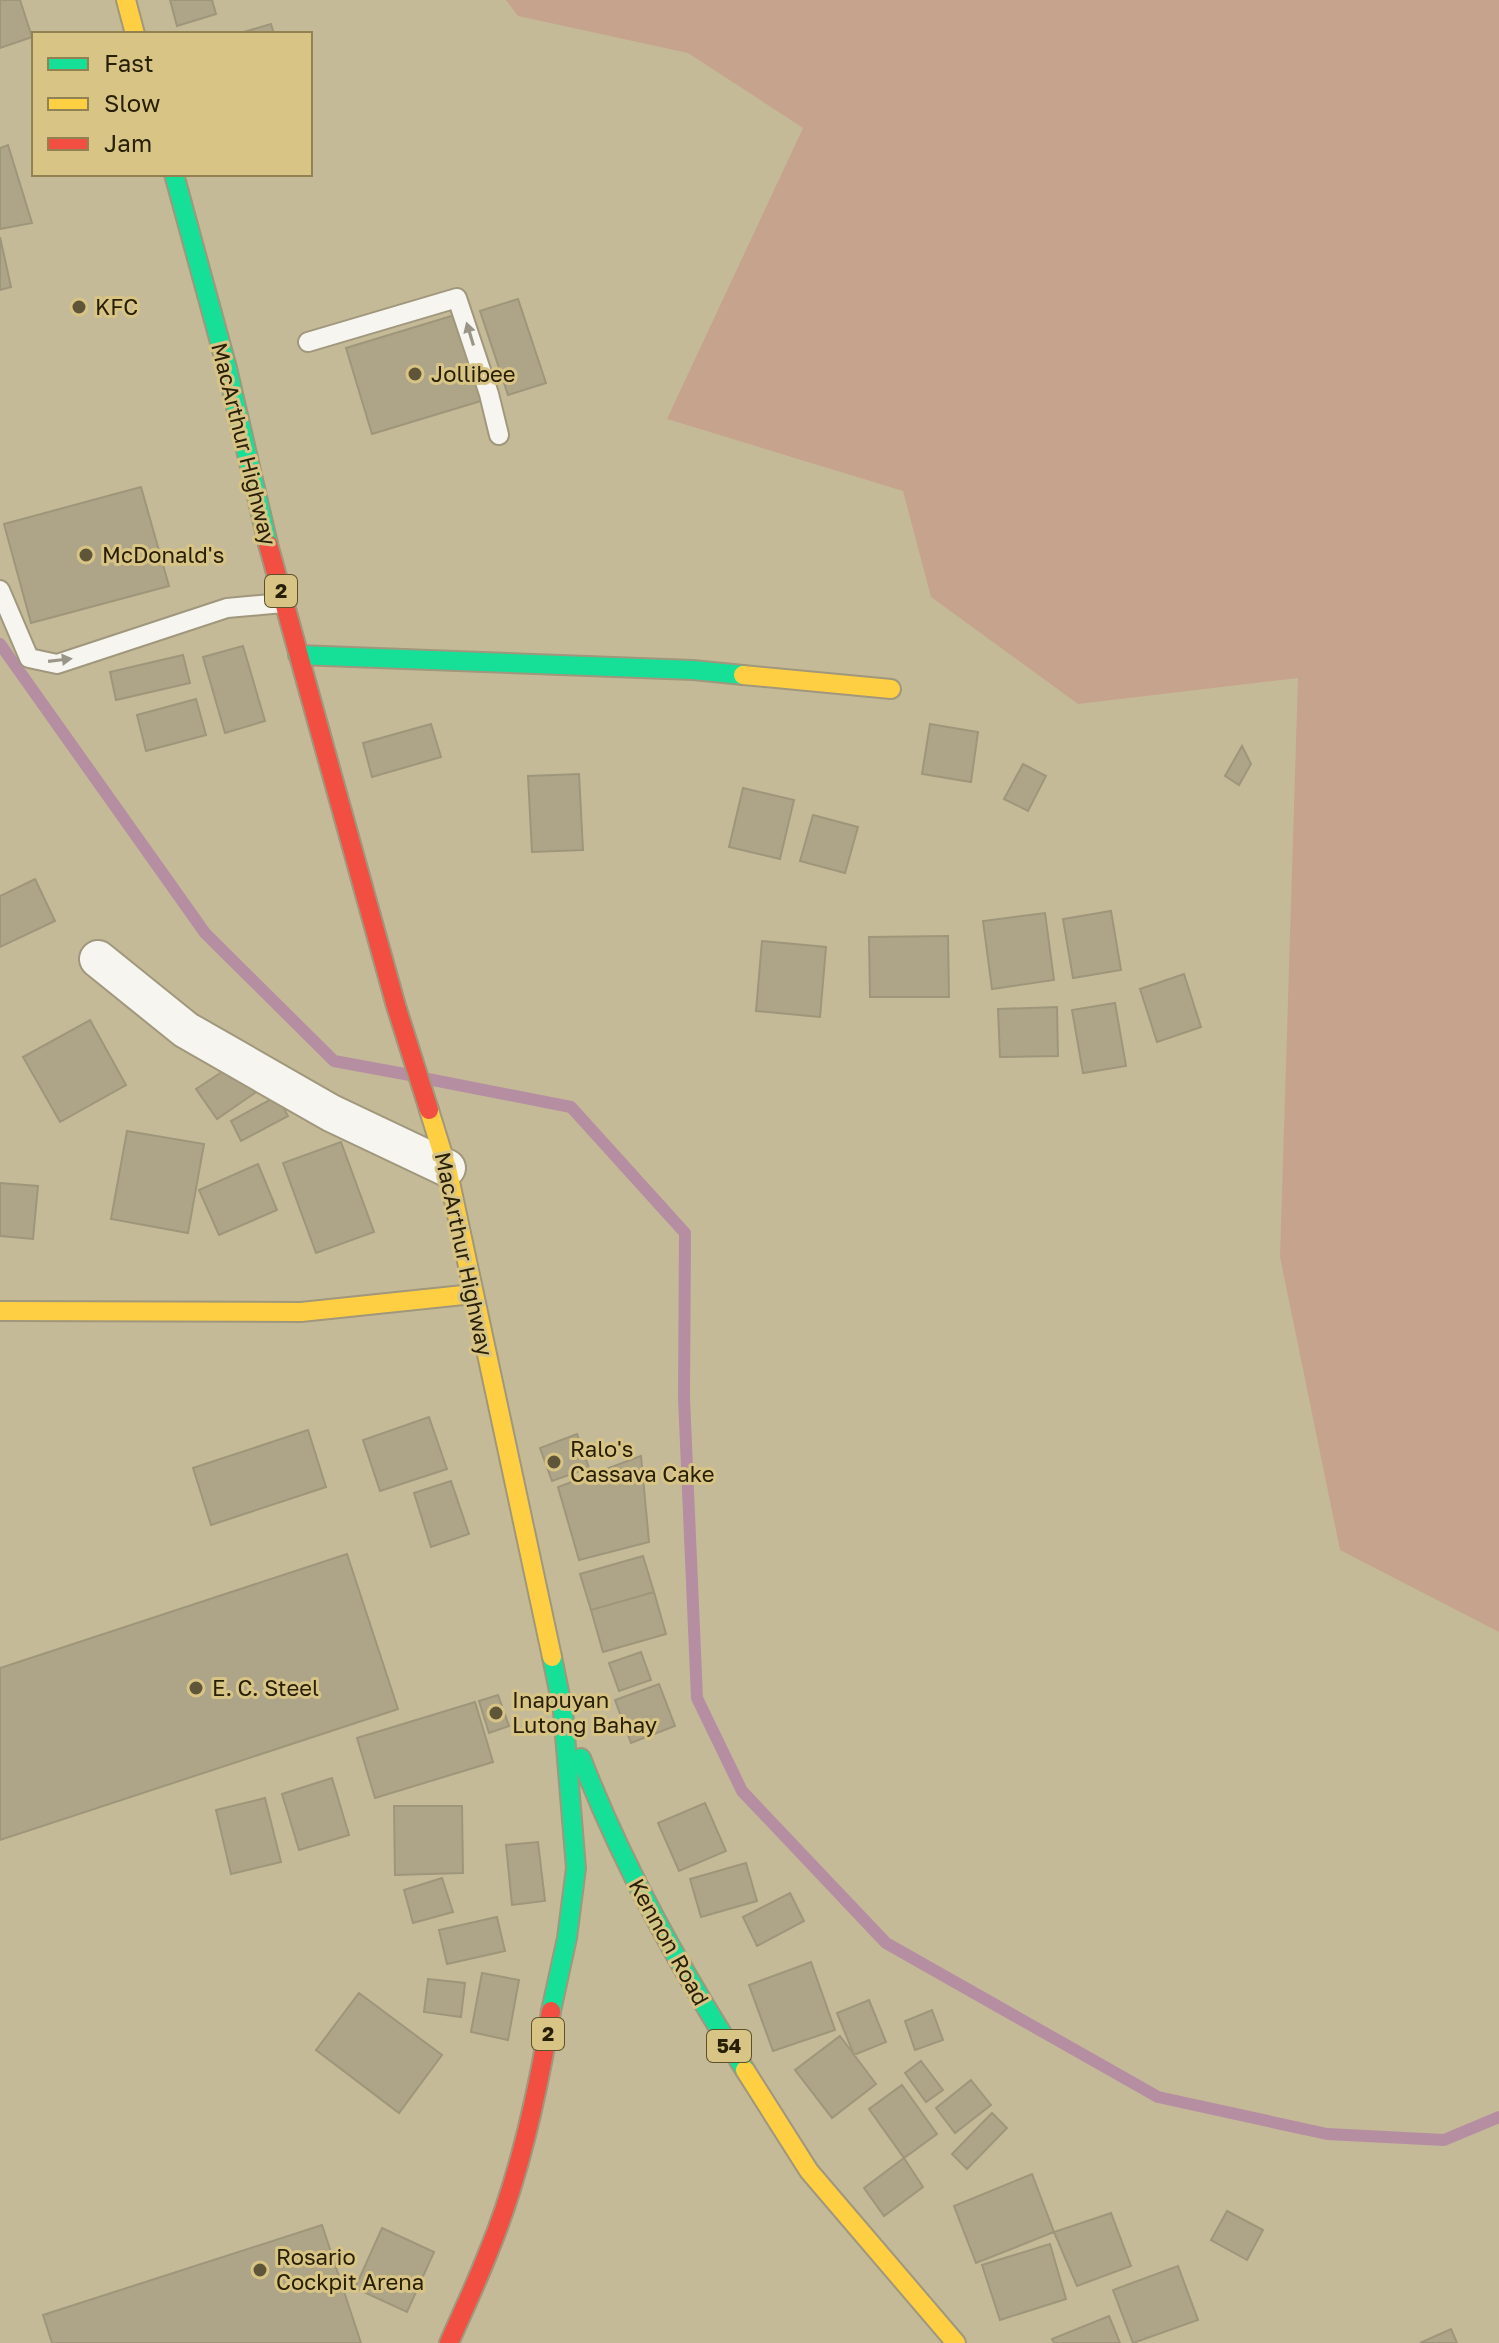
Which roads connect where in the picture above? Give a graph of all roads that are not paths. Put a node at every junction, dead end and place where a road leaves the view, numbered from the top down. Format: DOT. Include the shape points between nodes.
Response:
graph roads {
  1 [pos="126,0"];
  2 [pos="134,32"];
  3 [pos="175,176"];
  4 [pos="308,342"];
  5 [pos="499,435"];
  6 [pos="0,590"];
  7 [pos="285,603"];
  8 [pos="298,655"];
  9 [pos="891,689"];
  10 [pos="98,959"];
  11 [pos="447,1168"];
  12 [pos="473,1294"];
  13 [pos="0,1311"];
  14 [pos="563,1711"];
  15 [pos="449,2343"];
  16 [pos="956,2343"];
  1 -- 2 [label="main road"];
  3 -- 7 [label="main road, MacArthur Highway / 2"];
  5 -- 4 [label="lane, one-way" via="457,298"];
  6 -- 7 [label="lane, one-way" via="29,658 57,664 227,608"];
  7 -- 8 [label="main road, MacArthur Highway / 2"];
  8 -- 9 [label="main road" via="693,670"];
  8 -- 11 [label="main road, MacArthur Highway / 2"];
  10 -- 11 [label="street" via="186,1030 331,1113"];
  11 -- 12 [label="main road, MacArthur Highway / 2"];
  12 -- 13 [label="main road" via="305,1312"];
  12 -- 14 [label="main road, MacArthur Highway / 2"];
  14 -- 15 [label="main road, MacArthur Highway / 2" via="576,1868 567,1938 515,2176"];
  14 -- 16 [label="main road, Kennon Road / 54" via="613,1836 653,1918 713,2020 809,2171"];
}
